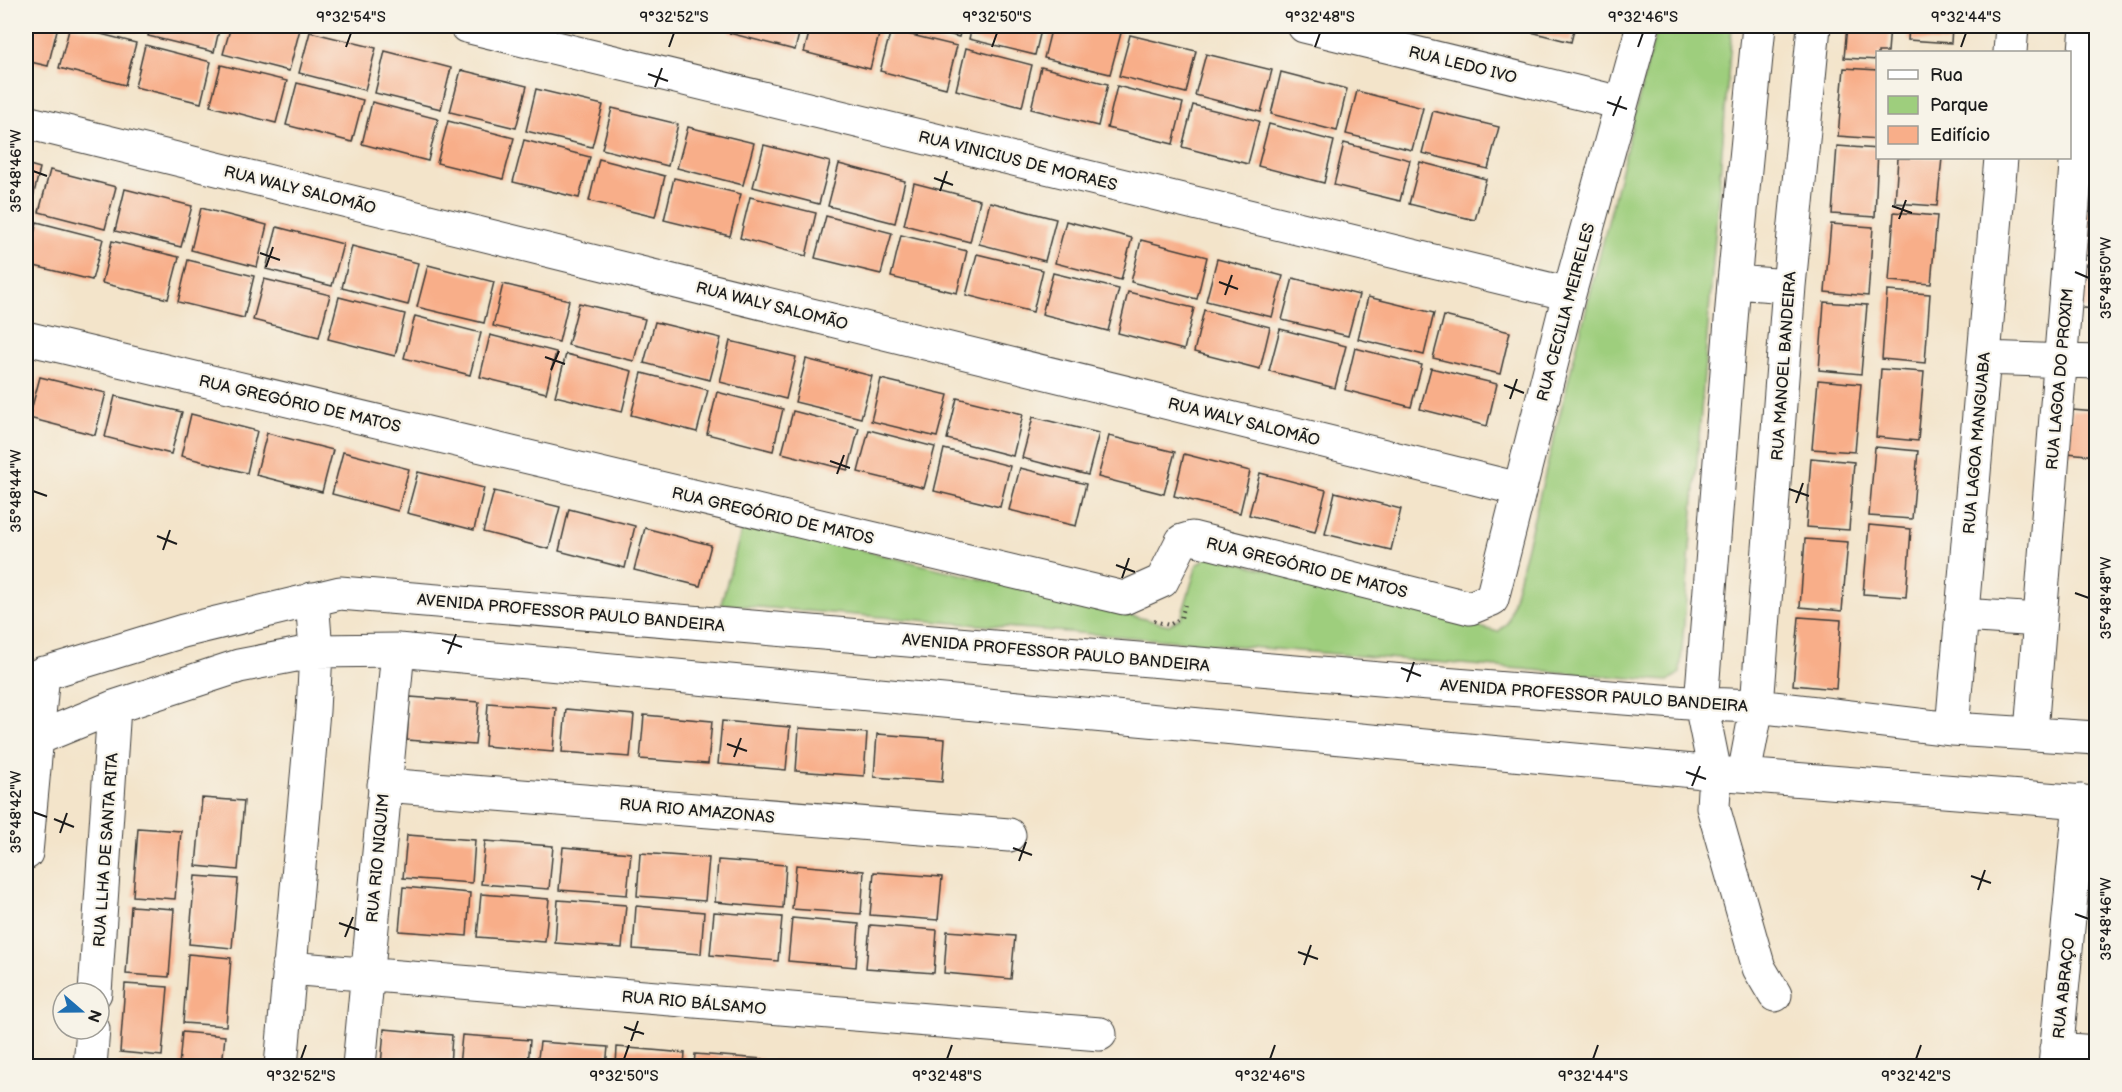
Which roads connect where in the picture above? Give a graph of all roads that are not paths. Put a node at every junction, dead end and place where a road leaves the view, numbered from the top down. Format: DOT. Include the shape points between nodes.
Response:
graph roads {
  1 [pos="466,26"];
  2 [pos="1304,26"];
  3 [pos="1643,26"];
  4 [pos="1759,26"];
  5 [pos="1814,26"];
  6 [pos="2012,26"];
  7 [pos="2087,26"];
  8 [pos="2010,51"];
  9 [pos="1621,103"];
  10 [pos="26,122"];
  11 [pos="2001,159"];
  12 [pos="2086,166"];
  13 [pos="1734,282"];
  14 [pos="1789,286"];
  15 [pos="1569,294"];
  16 [pos="26,338"];
  17 [pos="1984,358"];
  18 [pos="2061,359"];
  19 [pos="2097,362"];
  20 [pos="1519,489"];
  21 [pos="312,599"];
  22 [pos="1492,599"];
  23 [pos="1961,615"];
  24 [pos="2040,620"];
  25 [pos="398,650"];
  26 [pos="316,651"];
  27 [pos="34,676"];
  28 [pos="1701,704"];
  29 [pos="1757,706"];
  30 [pos="114,707"];
  31 [pos="1953,729"];
  32 [pos="2031,732"];
  33 [pos="2097,738"];
  34 [pos="31,741"];
  35 [pos="1729,774"];
  36 [pos="384,785"];
  37 [pos="2088,802"];
  38 [pos="1009,835"];
  39 [pos="26,853"];
  40 [pos="288,968"];
  41 [pos="366,975"];
  42 [pos="96,981"];
  43 [pos="1775,995"];
  44 [pos="1100,1034"];
  45 [pos="92,1041"];
  46 [pos="2097,1052"];
  47 [pos="2056,1058"];
  48 [pos="90,1066"];
  49 [pos="281,1066"];
  50 [pos="359,1066"];
  1 -- 15 [label="street, RUA VINICIUS DE MORAES"];
  2 -- 9 [label="street, RUA LEDO IVO"];
  3 -- 9 [label="street, RUA CECILIA MEIRELES"];
  4 -- 13 [label="street"];
  5 -- 14 [label="street, RUA MANOEL BANDEIRA"];
  6 -- 8 [label="street"];
  7 -- 12 [label="street, RUA LAGOA DO PROXIM"];
  9 -- 15 [label="street, RUA CECILIA MEIRELES"];
  10 -- 20 [label="street, RUA WALY SALOMÃO"];
  11 -- 17 [label="street, RUA LAGOA MANGUABA"];
  12 -- 18 [label="street, RUA LAGOA DO PROXIM"];
  13 -- 14 [label="street"];
  13 -- 28 [label="street"];
  14 -- 29 [label="street, RUA MANOEL BANDEIRA"];
  15 -- 20 [label="street, RUA CECILIA MEIRELES"];
  16 -- 22 [label="street, RUA GREGÓRIO DE MATOS" via="1124,598 1162,581 1182,541 1192,538 1470,608"];
  17 -- 18 [label="street"];
  17 -- 23 [label="street, RUA LAGOA MANGUABA"];
  18 -- 19 [label="street"];
  18 -- 24 [label="street, RUA LAGOA DO PROXIM"];
  20 -- 22 [label="street, RUA CECILIA MEIRELES"];
  21 -- 26 [label="street"];
  21 -- 27 [label="street, AVENIDA PROFESSOR PAULO BANDEIRA" via="183,631"];
  21 -- 28 [label="street, AVENIDA PROFESSOR PAULO BANDEIRA" via="340,593"];
  23 -- 24 [label="street"];
  23 -- 31 [label="street, RUA LAGOA MANGUABA"];
  24 -- 32 [label="street, RUA LAGOA DO PROXIM"];
  25 -- 26 [label="street"];
  25 -- 35 [label="street"];
  25 -- 36 [label="street, RUA RIO NIQUIM"];
  26 -- 30 [label="street" via="238,666"];
  26 -- 40 [label="street"];
  27 -- 34 [label="street"];
  28 -- 29 [label="street, AVENIDA PROFESSOR PAULO BANDEIRA"];
  28 -- 35 [label="street"];
  29 -- 31 [label="street, AVENIDA PROFESSOR PAULO BANDEIRA"];
  29 -- 35 [label="street, RUA MANOEL BANDEIRA"];
  30 -- 34 [label="street"];
  30 -- 42 [label="street, RUA LLHA DE SANTA RITA"];
  31 -- 32 [label="street, AVENIDA PROFESSOR PAULO BANDEIRA"];
  32 -- 33 [label="street, AVENIDA PROFESSOR PAULO BANDEIRA"];
  34 -- 39 [label="street"];
  35 -- 37 [label="street"];
  35 -- 43 [label="street" via="1713,807 1759,968"];
  36 -- 38 [label="street, RUA RIO AMAZONAS"];
  36 -- 41 [label="street, RUA RIO NIQUIM"];
  37 -- 47 [label="street, RUA ABRAÇO"];
  40 -- 41 [label="street, RUA RIO BÁLSAMO"];
  40 -- 49 [label="street"];
  41 -- 44 [label="street, RUA RIO BÁLSAMO"];
  41 -- 50 [label="street, RUA RIO NIQUIM"];
  45 -- 48 [label="street"];
  46 -- 47 [label="street"];
}
